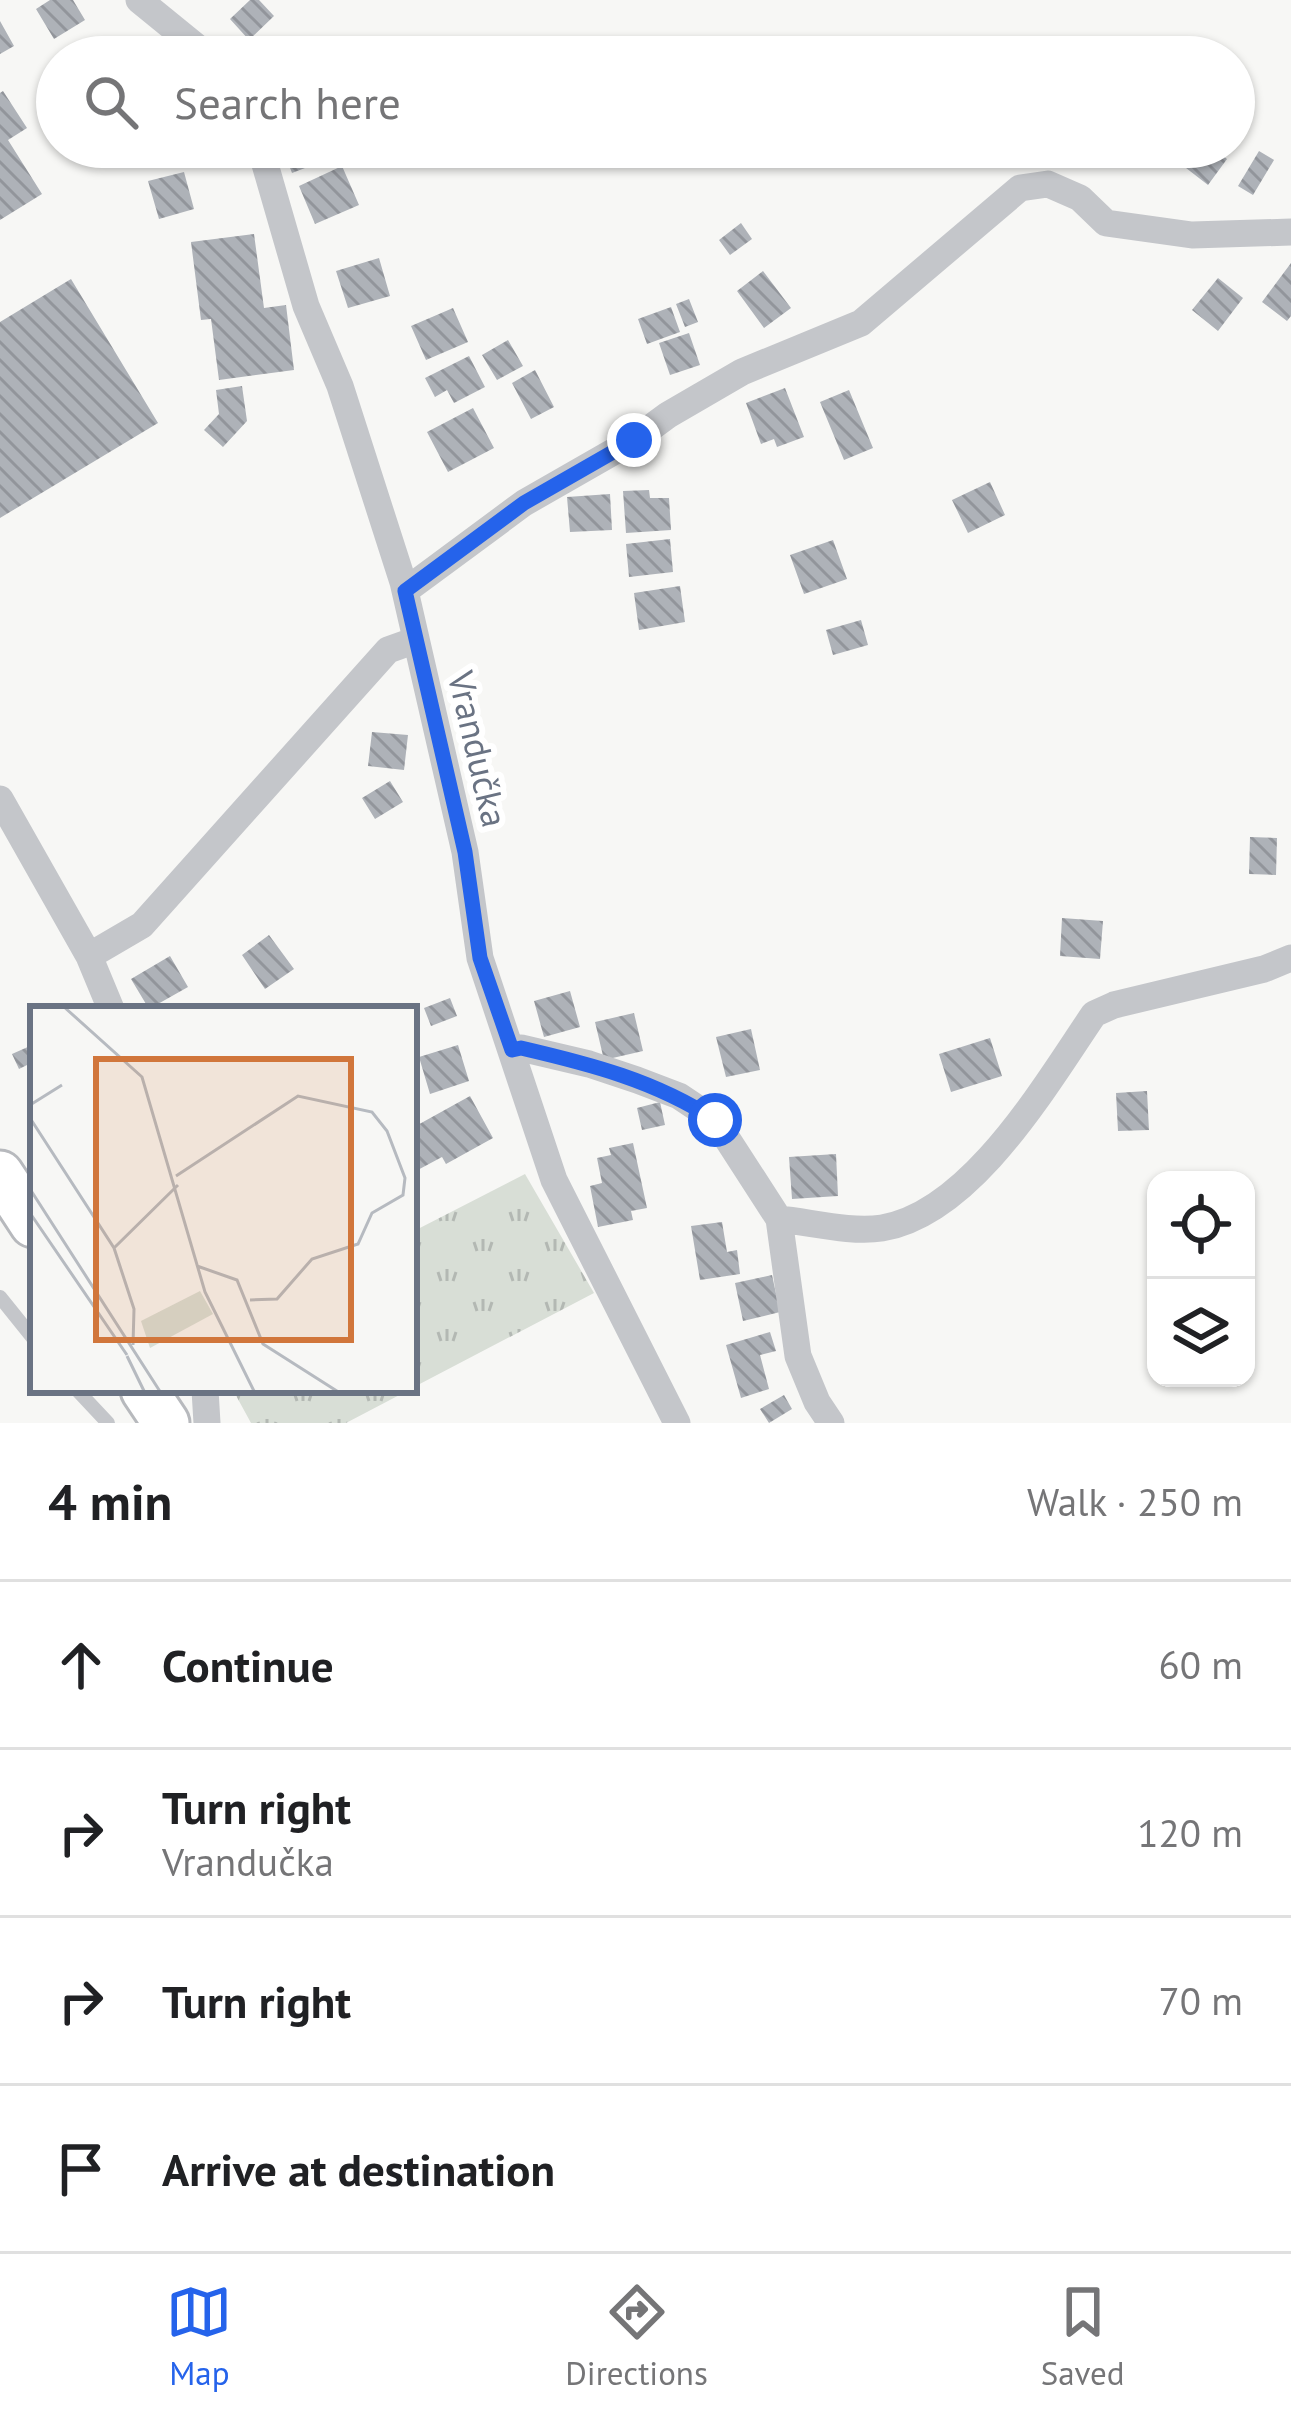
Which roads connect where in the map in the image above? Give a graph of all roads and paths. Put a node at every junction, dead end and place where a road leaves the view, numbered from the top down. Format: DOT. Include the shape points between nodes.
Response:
graph roads {
  1 [pos="140,0"];
  2 [pos="184,36"];
  3 [pos="266,168"];
  4 [pos="1291,232"];
  5 [pos="405,591"];
  6 [pos="416,640"];
  7 [pos="0,799"];
  8 [pos="89,956"];
  9 [pos="1291,958"];
  10 [pos="110,1006"];
  11 [pos="512,1050"];
  12 [pos="0,1174"];
  13 [pos="30,1219"];
  14 [pos="779,1219"];
  15 [pos="0,1297"];
  16 [pos="30,1334"];
  17 [pos="80,1393"];
  18 [pos="108,1423"];
  19 [pos="677,1423"];
  20 [pos="831,1423"];
  1 -- 2 [label="street"];
  3 -- 5 [label="street, Vrandučka"];
  4 -- 5 [label="street" via="1192,235 1106,223 1080,198 1048,184 1020,188 861,323 742,373 668,415 524,503"];
  5 -- 6 [label="street, Vrandučka"];
  6 -- 8 [label="street" via="388,650 142,926"];
  6 -- 11 [label="street, Vrandučka" via="465,852 480,958"];
  7 -- 8 [label="street"];
  8 -- 10 [label="street"];
  9 -- 14 [label="street" via="1094,1014 987,1162 918,1217 878,1229"];
  11 -- 14 [label="street" via="589,1064 679,1096 715,1120"];
  11 -- 19 [label="street, Vrandučka" via="554,1180"];
  12 -- 13 [label="main road"];
  14 -- 20 [label="street" via="798,1356"];
  15 -- 16 [label="lane"];
  17 -- 18 [label="lane"];
}
